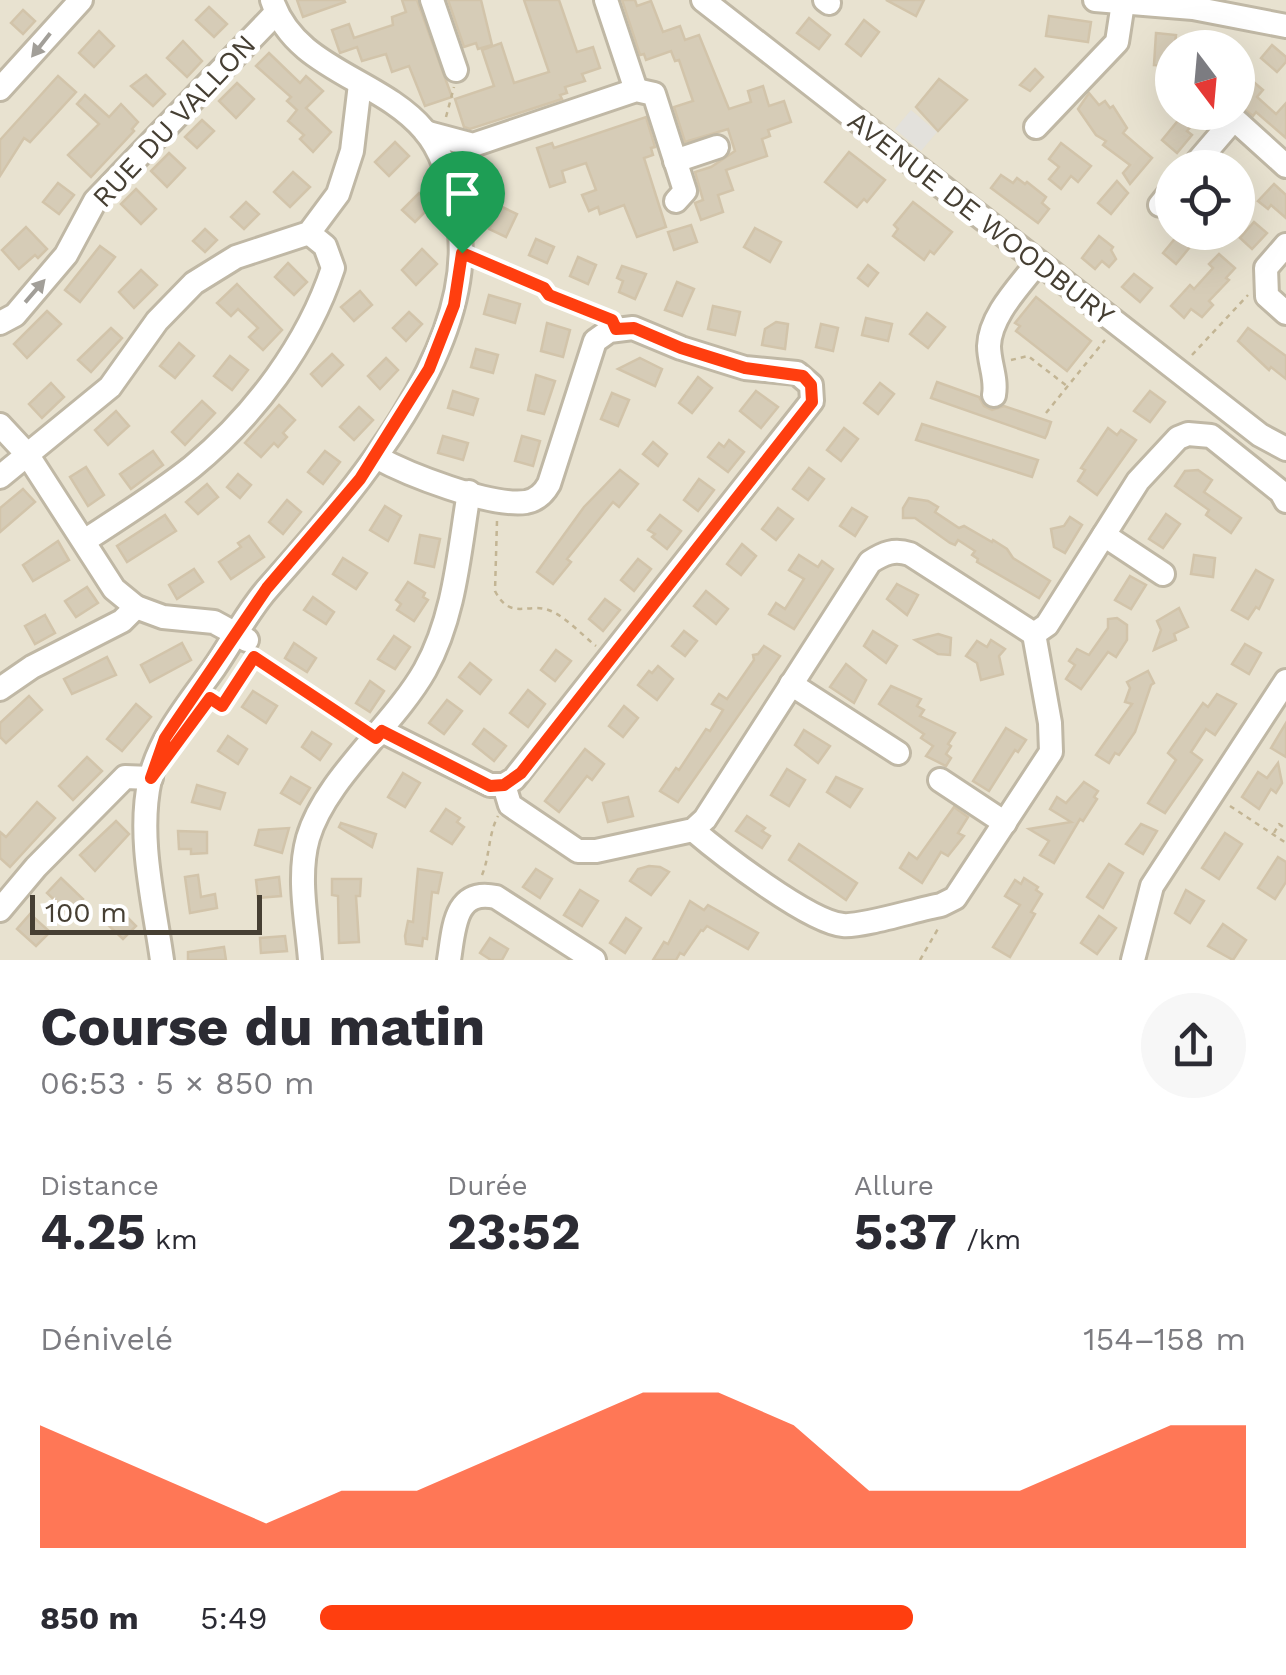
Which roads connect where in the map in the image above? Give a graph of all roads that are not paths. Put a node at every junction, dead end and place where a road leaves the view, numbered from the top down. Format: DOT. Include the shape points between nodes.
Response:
graph roads {
  1 [pos="81,0"];
  2 [pos="432,0"];
  3 [pos="606,0"];
  4 [pos="702,0"];
  5 [pos="1095,0"];
  6 [pos="1123,3"];
  7 [pos="1179,4"];
  8 [pos="274,6"];
  9 [pos="1286,26"];
  10 [pos="456,70"];
  11 [pos="360,84"];
  12 [pos="0,89"];
  13 [pos="636,90"];
  14 [pos="1036,127"];
  15 [pos="436,128"];
  16 [pos="717,146"];
  17 [pos="1207,150"];
  18 [pos="676,161"];
  19 [pos="1286,166"];
  20 [pos="676,201"];
  21 [pos="310,233"];
  22 [pos="1286,246"];
  23 [pos="1038,262"];
  24 [pos="1286,313"];
  25 [pos="0,323"];
  26 [pos="994,395"];
  27 [pos="0,425"];
  28 [pos="1276,441"];
  29 [pos="27,454"];
  30 [pos="376,457"];
  31 [pos="1286,465"];
  32 [pos="0,477"];
  33 [pos="469,492"];
  34 [pos="1286,501"];
  35 [pos="1104,536"];
  36 [pos="84,541"];
  37 [pos="1162,574"];
  38 [pos="136,607"];
  39 [pos="1034,634"];
  40 [pos="244,638"];
  41 [pos="791,684"];
  42 [pos="1285,684"];
  43 [pos="0,689"];
  44 [pos="379,734"];
  45 [pos="898,753"];
  46 [pos="151,778"];
  47 [pos="940,780"];
  48 [pos="507,795"];
  49 [pos="1005,822"];
  50 [pos="694,830"];
  51 [pos="0,910"];
  52 [pos="162,960"];
  53 [pos="310,960"];
  54 [pos="449,960"];
  55 [pos="594,960"];
  56 [pos="1133,960"];
  1 -- 12 [label="street, one-way"];
  2 -- 10 [label="street"];
  3 -- 13 [label="street"];
  4 -- 23 [label="street, AVENUE DE WOODBURY"];
  5 -- 6 [label="street"];
  6 -- 7 [label="street"];
  6 -- 14 [label="street" via="1118,42"];
  7 -- 9 [label="street"];
  8 -- 11 [label="street" via="300,45"];
  25 -- 8 [label="street, RUE DU VALLON, one-way" via="66,255 95,201"];
  11 -- 15 [label="street"];
  11 -- 21 [label="street" via="352,151 338,194"];
  13 -- 15 [label="street" via="473,144"];
  13 -- 18 [label="street" via="654,94"];
  15 -- 30 [label="street" via="462,253 454,305 429,369"];
  16 -- 18 [label="street"];
  17 -- 19 [label="street" via="1234,119"];
  18 -- 20 [label="street" via="685,191"];
  21 -- 29 [label="street" via="249,252 194,282 156,321 110,387"];
  21 -- 36 [label="street" via="326,246 333,268 310,324 272,381 194,465"];
  22 -- 24 [label="street" via="1266,268 1266,296"];
  23 -- 26 [label="street" via="994,322"];
  23 -- 28 [label="street, AVENUE DE WOODBURY"];
  27 -- 29 [label="street"];
  28 -- 31 [label="street, AVENUE DE WOODBURY"];
  29 -- 32 [label="street"];
  29 -- 36 [label="street"];
  30 -- 33 [label="street" via="406,474"];
  30 -- 40 [label="street" via="267,588"];
  33 -- 44 [label="street" via="442,633 425,670"];
  33 -- 48 [label="street" via="525,502 544,492 587,358 596,341 616,329 634,328 745,368 797,374 811,385 813,396"];
  34 -- 35 [label="street" via="1210,436 1188,434 1138,481"];
  35 -- 37 [label="street"];
  35 -- 39 [label="street" via="1047,626"];
  36 -- 38 [label="street" via="114,590"];
  38 -- 40 [label="street" via="214,622"];
  38 -- 43 [label="street" via="122,622"];
  39 -- 41 [label="street" via="897,550 870,562"];
  39 -- 49 [label="street" via="1053,741"];
  40 -- 46 [label="street"];
  40 -- 46 [label="street" via="165,738"];
  41 -- 45 [label="street"];
  41 -- 50 [label="street"];
  42 -- 56 [label="street" via="1152,886"];
  44 -- 48 [label="street"];
  44 -- 53 [label="street" via="324,803 308,840"];
  46 -- 51 [label="street" via="126,778"];
  46 -- 52 [label="street" via="146,832"];
  47 -- 49 [label="street"];
  48 -- 50 [label="street" via="578,851"];
  49 -- 50 [label="street" via="955,898 844,925 820,918"];
  54 -- 55 [label="street" via="456,918 470,897 482,894 496,896"];
}
